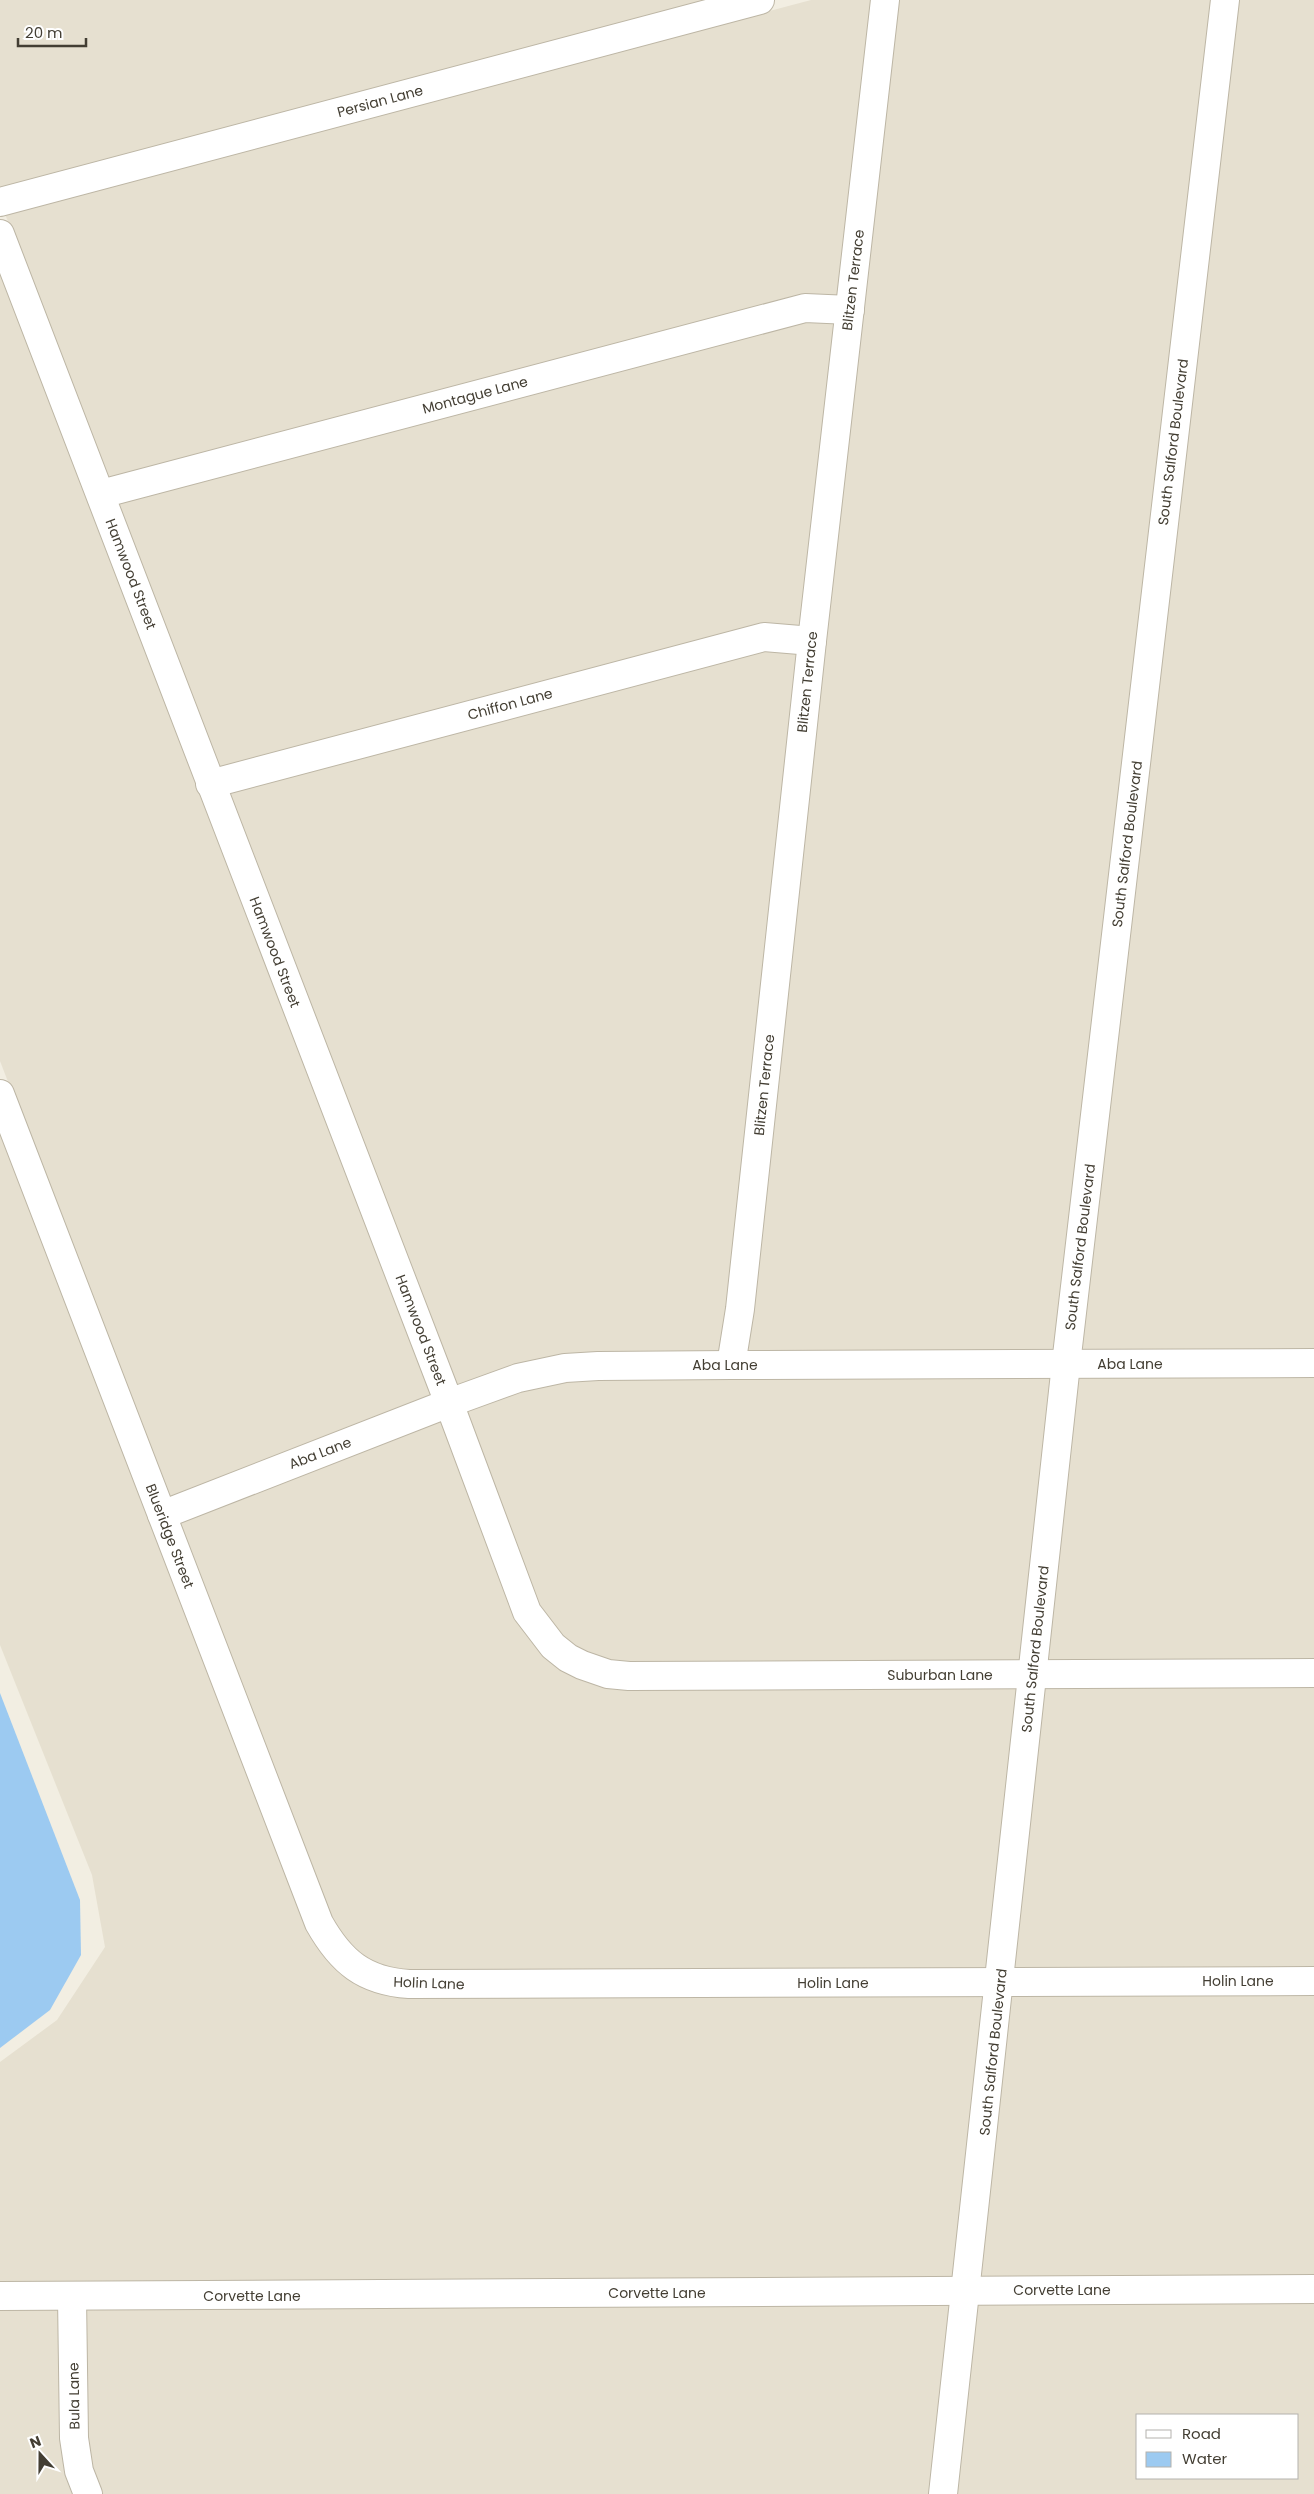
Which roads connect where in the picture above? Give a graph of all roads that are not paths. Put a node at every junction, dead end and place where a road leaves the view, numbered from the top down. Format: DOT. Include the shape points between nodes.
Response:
graph roads {
  1 [pos="760,0"];
  2 [pos="885,0"];
  3 [pos="1225,0"];
  4 [pos="0,202"];
  5 [pos="0,234"];
  6 [pos="850,310"];
  7 [pos="101,494"];
  8 [pos="812,640"];
  9 [pos="210,784"];
  10 [pos="0,1094"];
  11 [pos="1314,1363"];
  12 [pos="731,1364"];
  13 [pos="1066,1364"];
  14 [pos="449,1403"];
  15 [pos="162,1515"];
  16 [pos="568,1658"];
  17 [pos="1314,1673"];
  18 [pos="1032,1674"];
  19 [pos="356,1968"];
  20 [pos="1314,1981"];
  21 [pos="1000,1982"];
  22 [pos="1314,2289"];
  23 [pos="967,2291"];
  24 [pos="0,2296"];
  25 [pos="72,2297"];
  26 [pos="88,2494"];
  27 [pos="943,2494"];
  1 -- 4 [label="street, Persian Lane"];
  2 -- 6 [label="street, Blitzen Terrace"];
  3 -- 13 [label="street, South Salford Boulevard"];
  5 -- 7 [label="street, Hamwood Street"];
  6 -- 7 [label="street, Montague Lane" via="805,308"];
  6 -- 8 [label="street, Blitzen Terrace"];
  7 -- 9 [label="street, Hamwood Street"];
  8 -- 9 [label="street, Chiffon Lane" via="764,637"];
  8 -- 12 [label="street, Blitzen Terrace" via="741,1299"];
  9 -- 14 [label="street, Hamwood Street"];
  10 -- 15 [label="street, Blueridge Street"];
  11 -- 13 [label="street, Aba Lane"];
  12 -- 13 [label="street, Aba Lane"];
  12 -- 14 [label="street, Aba Lane" via="565,1368 518,1378"];
  13 -- 18 [label="street, South Salford Boulevard"];
  14 -- 15 [label="street, Aba Lane"];
  14 -- 16 [label="street, Hamwood Street" via="528,1612 553,1646"];
  15 -- 19 [label="street, Blueridge Street" via="319,1923 332,1946"];
  16 -- 18 [label="street, Suburban Lane" via="608,1674 630,1676"];
  17 -- 18 [label="street, Suburban Lane"];
  18 -- 21 [label="street, South Salford Boulevard"];
  19 -- 21 [label="street, Holin Lane" via="369,1976 409,1984"];
  20 -- 21 [label="street, Holin Lane"];
  21 -- 23 [label="street, South Salford Boulevard"];
  22 -- 23 [label="street, Corvette Lane"];
  23 -- 25 [label="street, Corvette Lane"];
  23 -- 27 [label="street, South Salford Boulevard"];
  24 -- 25 [label="street, Corvette Lane"];
  25 -- 26 [label="street, Bula Lane" via="74,2438 79,2471"];
}
